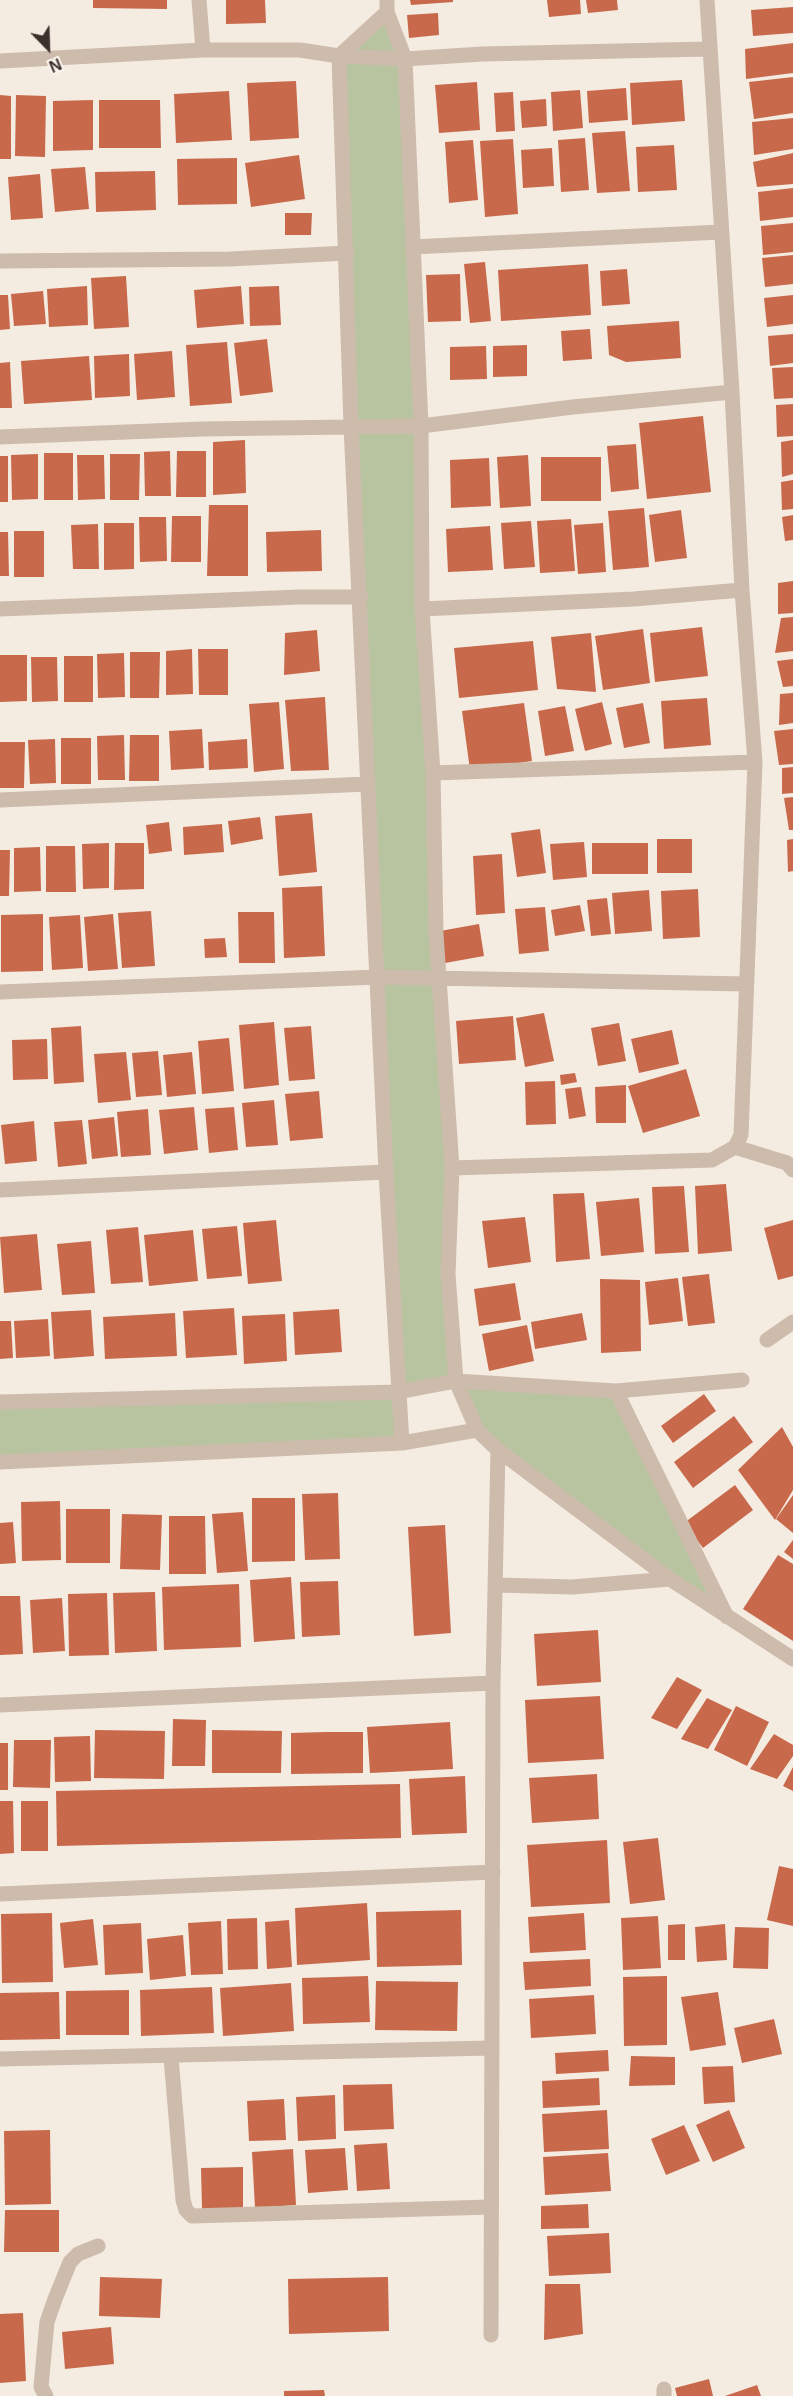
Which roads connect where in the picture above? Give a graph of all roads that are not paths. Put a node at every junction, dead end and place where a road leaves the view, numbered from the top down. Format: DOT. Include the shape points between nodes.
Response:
graph roads {
  1 [pos="199,0"];
  2 [pos="707,0"];
  3 [pos="387,6"];
  4 [pos="709,49"];
  5 [pos="203,50"];
  6 [pos="339,56"];
  7 [pos="405,59"];
  8 [pos="0,61"];
  9 [pos="721,232"];
  10 [pos="412,247"];
  11 [pos="347,252"];
  12 [pos="0,261"];
  13 [pos="732,392"];
  14 [pos="351,426"];
  15 [pos="421,426"];
  16 [pos="0,436"];
  17 [pos="741,590"];
  18 [pos="361,597"];
  19 [pos="0,609"];
  20 [pos="422,609"];
  21 [pos="755,762"];
  22 [pos="433,773"];
  23 [pos="368,784"];
  24 [pos="0,800"];
  25 [pos="378,977"];
  26 [pos="438,980"];
  27 [pos="746,984"];
  28 [pos="0,992"];
  29 [pos="735,1147"];
  30 [pos="452,1168"];
  31 [pos="793,1170"];
  32 [pos="386,1172"];
  33 [pos="0,1190"];
  34 [pos="793,1322"];
  35 [pos="767,1340"];
  36 [pos="742,1380"];
  37 [pos="456,1381"];
  38 [pos="616,1391"];
  39 [pos="398,1392"];
  40 [pos="0,1402"];
  41 [pos="477,1430"];
  42 [pos="402,1443"];
  43 [pos="498,1450"];
  44 [pos="0,1462"];
  45 [pos="670,1580"];
  46 [pos="496,1585"];
  47 [pos="729,1619"];
  48 [pos="793,1659"];
  49 [pos="493,1683"];
  50 [pos="0,1705"];
  51 [pos="493,1872"];
  52 [pos="0,1894"];
  53 [pos="491,2048"];
  54 [pos="171,2057"];
  55 [pos="0,2059"];
  56 [pos="490,2207"];
  57 [pos="98,2246"];
  58 [pos="492,2335"];
  59 [pos="46,2396"];
  1 -- 5 [label="street"];
  2 -- 4 [label="street"];
  3 -- 6 [label="street"];
  3 -- 7 [label="street"];
  4 -- 7 [label="street"];
  4 -- 9 [label="street"];
  5 -- 6 [label="street" via="300,50"];
  5 -- 8 [label="street"];
  6 -- 7 [label="street"];
  6 -- 11 [label="street"];
  7 -- 10 [label="street"];
  9 -- 10 [label="street"];
  9 -- 13 [label="street"];
  10 -- 15 [label="street"];
  11 -- 12 [label="street" via="230,259"];
  11 -- 14 [label="street"];
  13 -- 15 [label="street"];
  13 -- 17 [label="street"];
  14 -- 15 [label="street"];
  14 -- 16 [label="street"];
  14 -- 18 [label="street"];
  15 -- 20 [label="street"];
  17 -- 20 [label="street"];
  17 -- 21 [label="street"];
  18 -- 19 [label="street"];
  18 -- 23 [label="street"];
  20 -- 22 [label="street"];
  21 -- 22 [label="street"];
  21 -- 27 [label="street"];
  22 -- 26 [label="street"];
  23 -- 24 [label="street"];
  23 -- 25 [label="street"];
  25 -- 26 [label="street"];
  25 -- 28 [label="street"];
  25 -- 32 [label="street"];
  26 -- 27 [label="street"];
  26 -- 30 [label="street"];
  27 -- 29 [label="street" via="741,1135"];
  29 -- 30 [label="street" via="712,1160"];
  29 -- 31 [label="street" via="786,1163"];
  30 -- 37 [label="street" via="448,1274"];
  32 -- 33 [label="street"];
  32 -- 39 [label="street"];
  34 -- 35 [label="street"];
  36 -- 38 [label="street"];
  37 -- 38 [label="street"];
  37 -- 39 [label="street"];
  37 -- 41 [label="street"];
  38 -- 47 [label="street"];
  39 -- 40 [label="street"];
  39 -- 42 [label="street"];
  41 -- 42 [label="street"];
  41 -- 43 [label="street"];
  42 -- 44 [label="street"];
  43 -- 45 [label="street"];
  43 -- 46 [label="street"];
  45 -- 46 [label="street" via="572,1587"];
  45 -- 47 [label="street"];
  46 -- 49 [label="street"];
  47 -- 48 [label="street"];
  49 -- 50 [label="street"];
  49 -- 51 [label="street"];
  51 -- 52 [label="street"];
  51 -- 53 [label="street"];
  53 -- 54 [label="street"];
  53 -- 56 [label="street"];
  54 -- 55 [label="street"];
  54 -- 56 [label="street" via="183,2200 192,2216"];
  56 -- 58 [label="street"];
  57 -- 59 [label="street" via="70,2262 47,2322 41,2387"];
}
